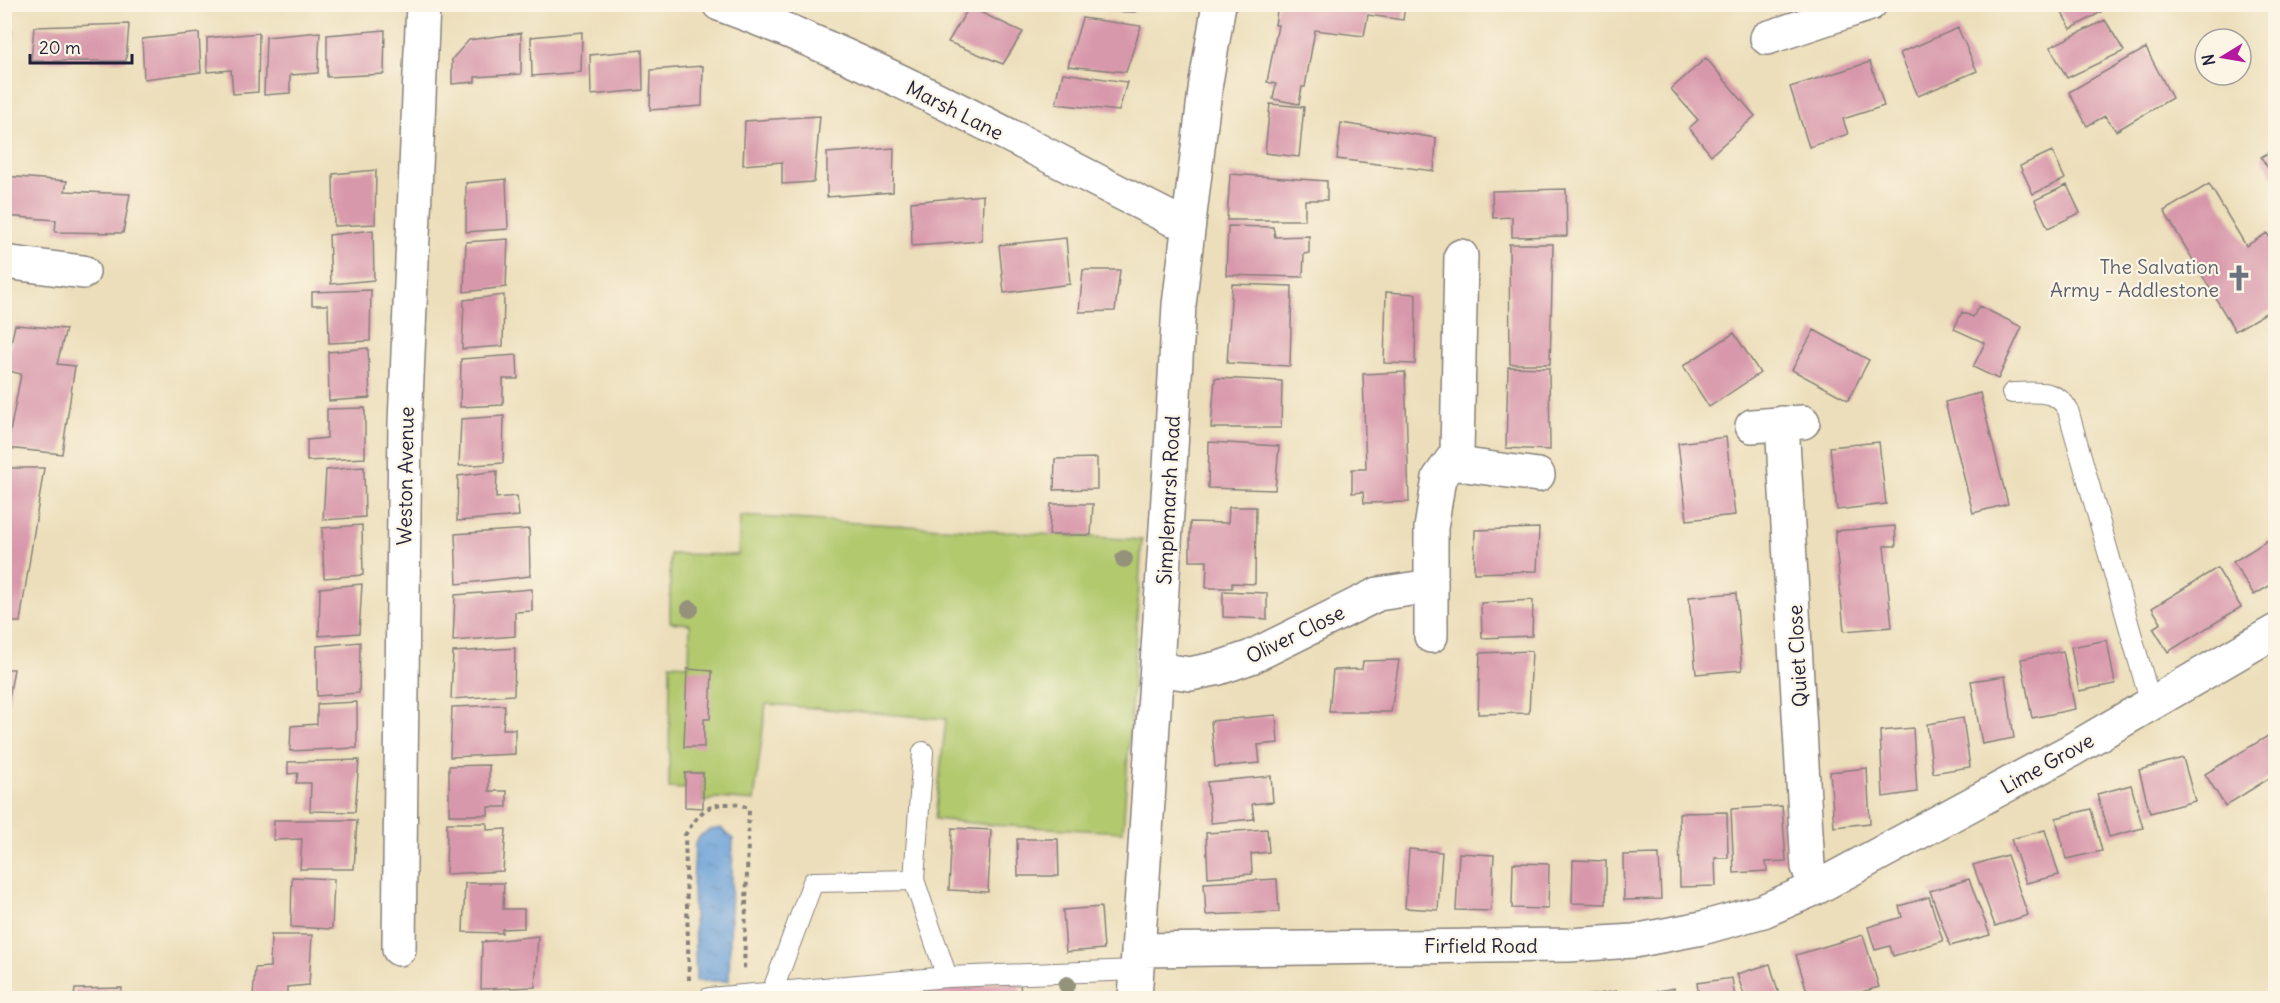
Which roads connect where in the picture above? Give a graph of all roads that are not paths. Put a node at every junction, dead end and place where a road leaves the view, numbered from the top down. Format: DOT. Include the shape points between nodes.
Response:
graph roads {
  1 [pos="423,4"];
  2 [pos="1220,4"];
  3 [pos="1870,4"];
  4 [pos="728,6"];
  5 [pos="1767,39"];
  6 [pos="1188,221"];
  7 [pos="1461,256"];
  8 [pos="4,262"];
  9 [pos="83,272"];
  10 [pos="2012,393"];
  11 [pos="1780,424"];
  12 [pos="1451,463"];
  13 [pos="1538,474"];
  14 [pos="1431,586"];
  15 [pos="2276,631"];
  16 [pos="1431,636"];
  17 [pos="1157,669"];
  18 [pos="2151,704"];
  19 [pos="923,752"];
  20 [pos="914,880"];
  21 [pos="1816,888"];
  22 [pos="399,949"];
  23 [pos="1137,973"];
  24 [pos="948,977"];
  25 [pos="772,992"];
  26 [pos="709,999"];
  1 -- 22 [label="street, Weston Avenue" via="405,423"];
  2 -- 6 [label="street, Simplemarsh Road"];
  3 -- 5 [label="street"];
  4 -- 6 [label="street, Marsh Lane" via="843,54 1172,219"];
  6 -- 17 [label="street, Simplemarsh Road" via="1179,305"];
  7 -- 12 [label="street" via="1457,453"];
  8 -- 9 [label="street"];
  10 -- 18 [label="lane" via="2055,395 2068,410"];
  11 -- 21 [label="street, Quiet Close" via="1808,867"];
  12 -- 13 [label="street"];
  12 -- 14 [label="street" via="1439,478 1431,528"];
  14 -- 16 [label="street"];
  14 -- 17 [label="street, Oliver Close" via="1378,594 1251,657 1219,668 1190,674"];
  15 -- 18 [label="street, Lime Grove"];
  17 -- 23 [label="street, Simplemarsh Road"];
  18 -- 21 [label="street, Lime Grove"];
  19 -- 20 [label="lane"];
  20 -- 24 [label="lane"];
  20 -- 25 [label="lane" via="813,882"];
  21 -- 23 [label="street, Firfield Road" via="1763,912 1634,941"];
  23 -- 24 [label="lane"];
  24 -- 25 [label="lane"];
  25 -- 26 [label="lane"];
}
